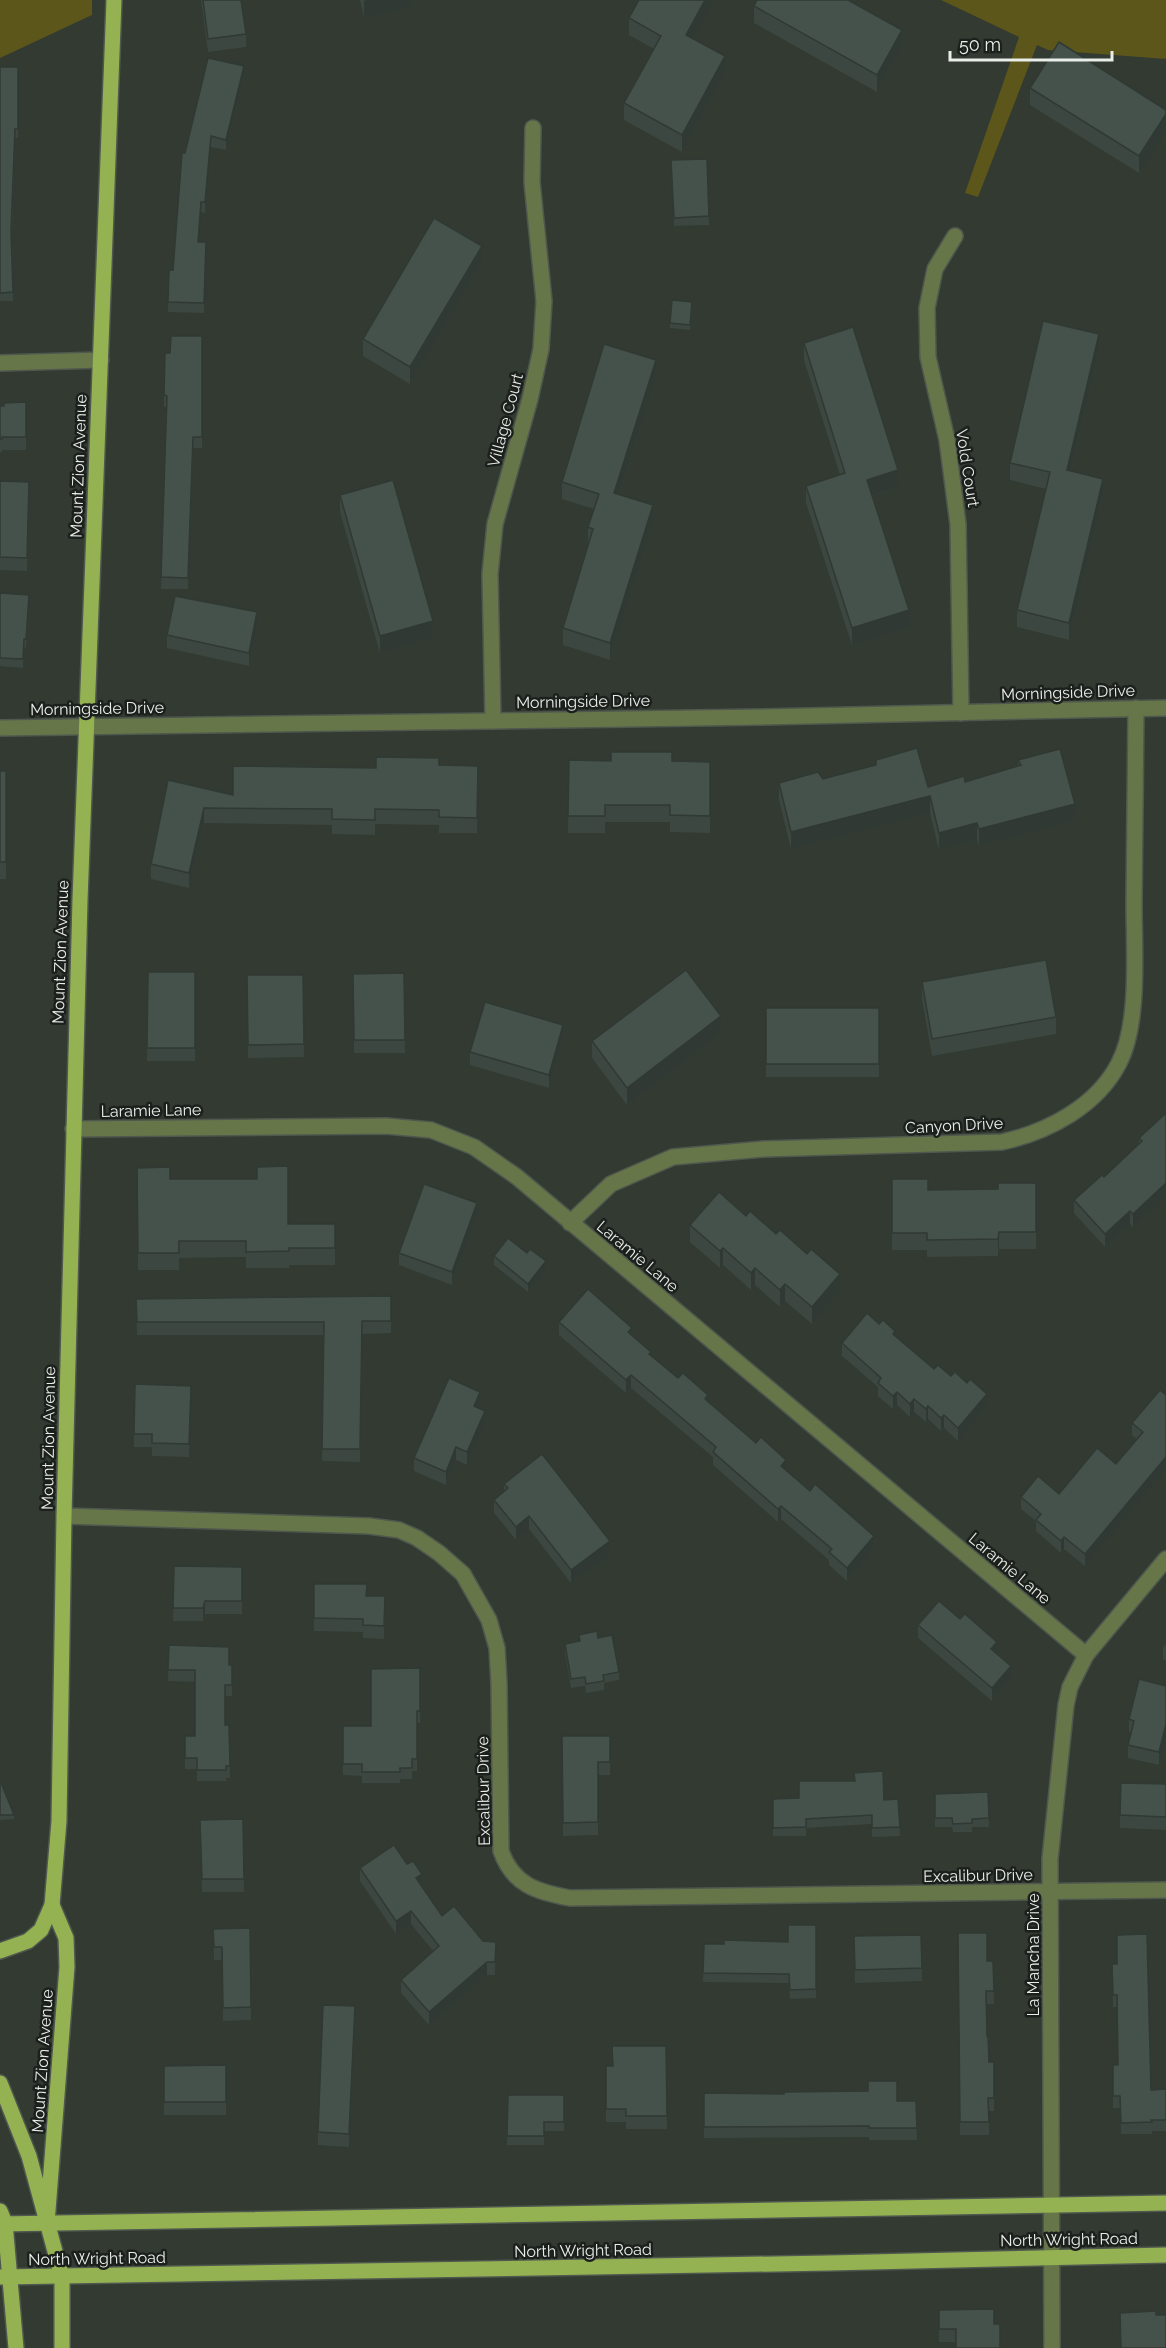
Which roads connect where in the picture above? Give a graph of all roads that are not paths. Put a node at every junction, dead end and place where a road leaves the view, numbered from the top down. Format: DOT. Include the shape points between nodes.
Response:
graph roads {
  1 [pos="114,0"];
  2 [pos="533,129"];
  3 [pos="955,236"];
  4 [pos="101,360"];
  5 [pos="0,363"];
  6 [pos="1136,708"];
  7 [pos="1166,708"];
  8 [pos="961,713"];
  9 [pos="493,721"];
  10 [pos="85,726"];
  11 [pos="0,728"];
  12 [pos="73,1129"];
  13 [pos="570,1223"];
  14 [pos="64,1516"];
  15 [pos="1166,1559"];
  16 [pos="1086,1655"];
  17 [pos="1166,1890"];
  18 [pos="1051,1891"];
  19 [pos="52,1905"];
  20 [pos="0,1952"];
  21 [pos="0,2083"];
  22 [pos="1166,2203"];
  23 [pos="1053,2205"];
  24 [pos="2,2219"];
  25 [pos="47,2223"];
  26 [pos="1166,2255"];
  27 [pos="1052,2257"];
  28 [pos="62,2277"];
  29 [pos="5,2278"];
  30 [pos="16,2348"];
  31 [pos="62,2348"];
  32 [pos="1052,2348"];
  1 -- 4 [label="main road, Mount Zion Avenue"];
  2 -- 9 [label="street, Village Court" via="532,182 544,301 541,349 531,399 495,524 490,574"];
  3 -- 8 [label="street, Vold Court" via="935,269 927,308 928,357 947,440 958,524"];
  4 -- 5 [label="street"];
  4 -- 10 [label="main road, Mount Zion Avenue"];
  6 -- 7 [label="street, Morningside Drive"];
  6 -- 8 [label="street, Morningside Drive"];
  6 -- 13 [label="street, Canyon Drive" via="1131,1021 1120,1061 1099,1092 1055,1123 1002,1142 764,1149 673,1157 611,1184"];
  8 -- 9 [label="street, Morningside Drive"];
  9 -- 10 [label="street, Morningside Drive"];
  10 -- 11 [label="street, Morningside Drive"];
  10 -- 12 [label="main road, Mount Zion Avenue"];
  12 -- 13 [label="street, Laramie Lane" via="386,1126 431,1130 474,1147 517,1177"];
  12 -- 14 [label="main road, Mount Zion Avenue"];
  13 -- 16 [label="street, Laramie Lane"];
  14 -- 18 [label="street, Excalibur Drive" via="369,1526 399,1530 439,1553 472,1587 494,1637 499,1684 501,1851 507,1868 535,1889 570,1898"];
  14 -- 19 [label="main road, Mount Zion Avenue" via="59,1821"];
  15 -- 16 [label="street, La Mancha Drive"];
  16 -- 18 [label="street, La Mancha Drive" via="1066,1705 1052,1834"];
  17 -- 18 [label="street, Excalibur Drive"];
  18 -- 23 [label="street, La Mancha Drive"];
  19 -- 20 [label="main road, Mount Zion Avenue" via="41,1930 28,1941"];
  19 -- 25 [label="main road, Mount Zion Avenue" via="66,1938 67,1967"];
  21 -- 25 [label="main road" via="29,2156"];
  22 -- 23 [label="main road"];
  23 -- 25 [label="main road"];
  23 -- 27 [label="street, La Mancha Drive"];
  24 -- 25 [label="main road"];
  24 -- 29 [label="main road"];
  25 -- 28 [label="main road"];
  26 -- 27 [label="main road, North Wright Road"];
  27 -- 28 [label="main road, North Wright Road"];
  27 -- 32 [label="street, La Mancha Drive"];
  28 -- 29 [label="main road, North Wright Road"];
  28 -- 31 [label="main road"];
  29 -- 30 [label="main road"];
}
